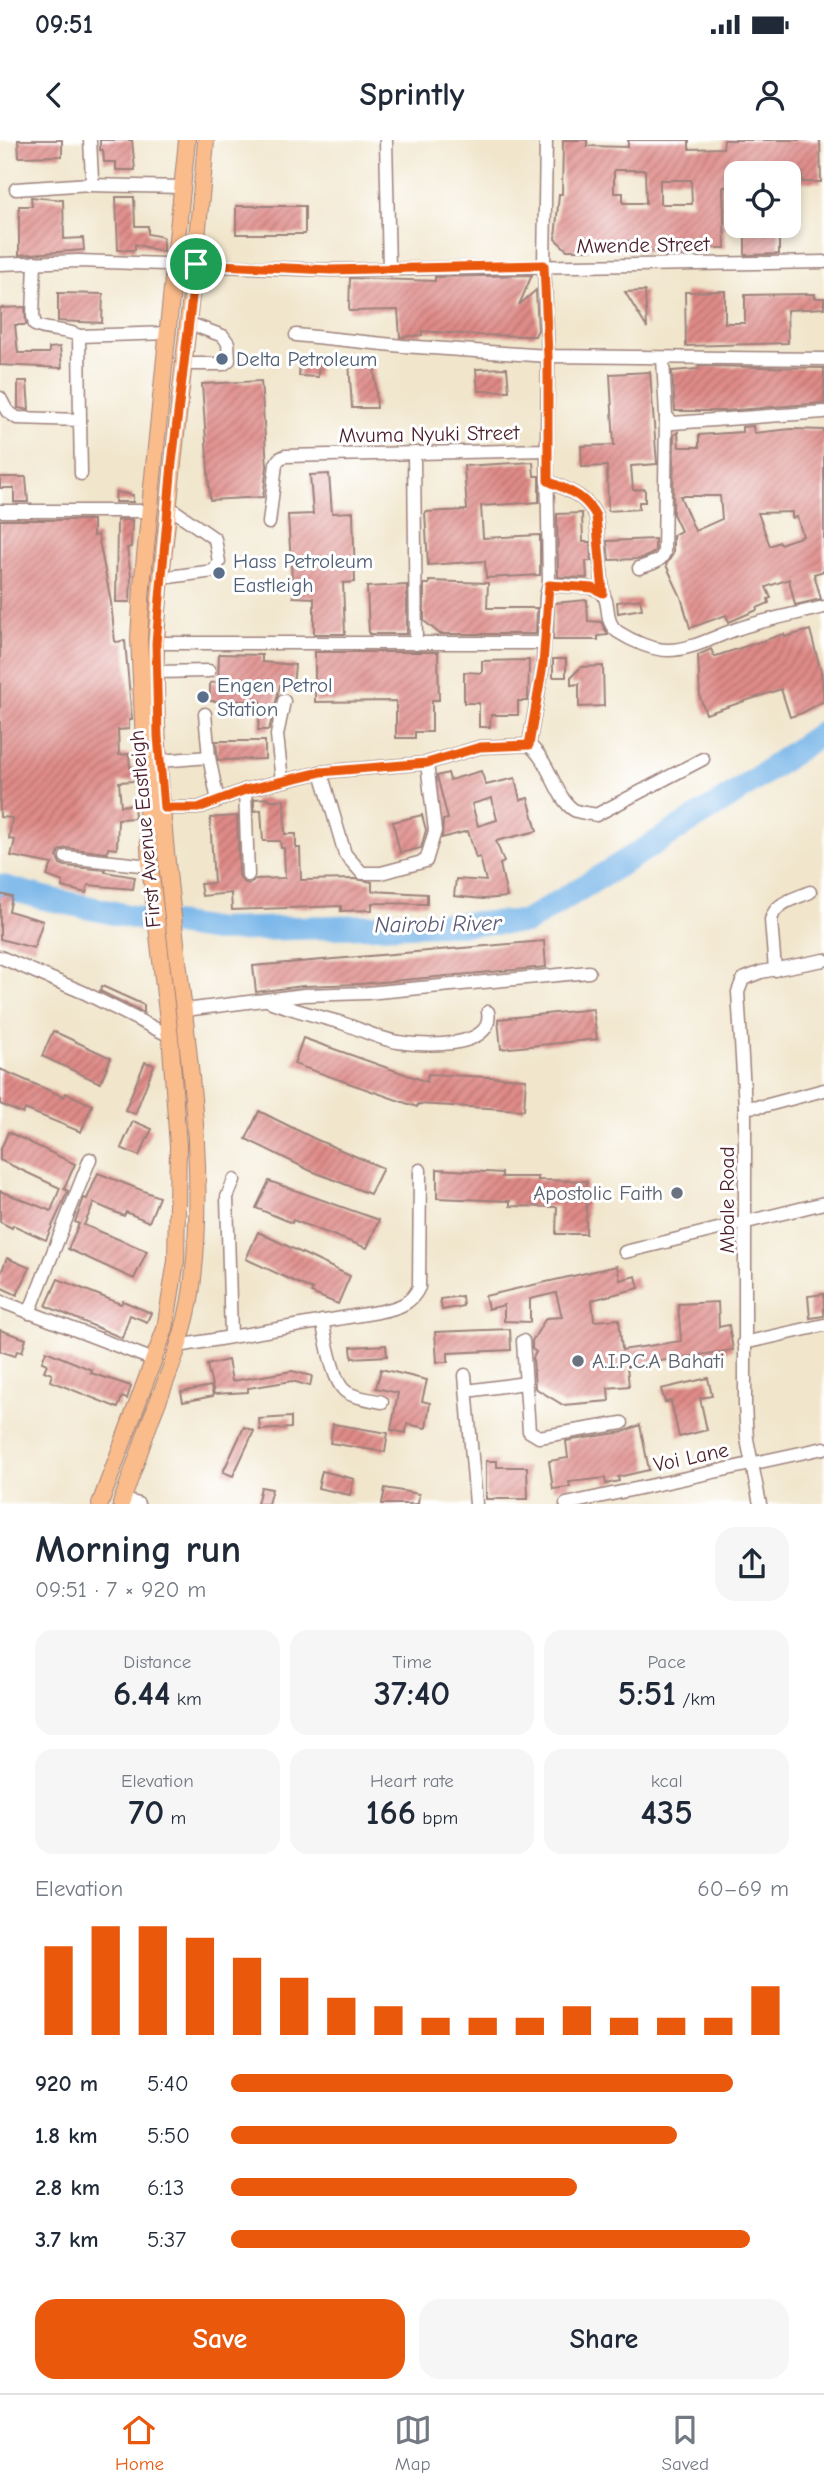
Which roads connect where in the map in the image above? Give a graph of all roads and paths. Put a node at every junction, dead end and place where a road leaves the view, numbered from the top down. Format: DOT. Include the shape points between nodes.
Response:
graph roads {
  1 [pos="90,140"];
  2 [pos="187,140"];
  3 [pos="206,140"];
  4 [pos="386,140"];
  5 [pos="546,140"];
  6 [pos="88,185"];
  7 [pos="183,187"];
  8 [pos="16,189"];
  9 [pos="35,262"];
  10 [pos="824,262"];
  11 [pos="176,263"];
  12 [pos="0,264"];
  13 [pos="196,264"];
  14 [pos="544,265"];
  15 [pos="389,268"];
  16 [pos="188,323"];
  17 [pos="169,333"];
  18 [pos="296,335"];
  19 [pos="79,336"];
  20 [pos="548,356"];
  21 [pos="663,358"];
  22 [pos="824,359"];
  23 [pos="183,364"];
  24 [pos="0,398"];
  25 [pos="824,412"];
  26 [pos="666,416"];
  27 [pos="6,417"];
  28 [pos="80,420"];
  29 [pos="547,450"];
  30 [pos="414,455"];
  31 [pos="81,474"];
  32 [pos="548,481"];
  33 [pos="169,507"];
  34 [pos="0,511"];
  35 [pos="150,511"];
  36 [pos="269,523"];
  37 [pos="639,568"];
  38 [pos="161,578"];
  39 [pos="549,585"];
  40 [pos="603,593"];
  41 [pos="824,607"];
  42 [pos="156,643"];
  43 [pos="544,643"];
  44 [pos="416,644"];
  45 [pos="209,671"];
  46 [pos="156,672"];
  47 [pos="284,701"];
  48 [pos="205,713"];
  49 [pos="529,745"];
  50 [pos="209,757"];
  51 [pos="703,759"];
  52 [pos="160,761"];
  53 [pos="427,763"];
  54 [pos="321,772"];
  55 [pos="282,781"];
  56 [pos="245,790"];
  57 [pos="218,801"];
  58 [pos="164,808"];
  59 [pos="66,857"];
  60 [pos="150,866"];
  61 [pos="248,875"];
  62 [pos="162,891"];
  63 [pos="810,892"];
  64 [pos="167,937"];
  65 [pos="0,957"];
  66 [pos="824,960"];
  67 [pos="775,970"];
  68 [pos="589,972"];
  69 [pos="265,1000"];
  70 [pos="185,1010"];
  71 [pos="488,1012"];
  72 [pos="170,1036"];
  73 [pos="824,1090"];
  74 [pos="745,1107"];
  75 [pos="90,1159"];
  76 [pos="421,1170"];
  77 [pos="234,1180"];
  78 [pos="824,1203"];
  79 [pos="747,1221"];
  80 [pos="625,1252"];
  81 [pos="0,1301"];
  82 [pos="29,1313"];
  83 [pos="322,1321"];
  84 [pos="824,1325"];
  85 [pos="232,1336"];
  86 [pos="523,1341"];
  87 [pos="744,1343"];
  88 [pos="178,1346"];
  89 [pos="154,1360"];
  90 [pos="465,1374"];
  91 [pos="525,1383"];
  92 [pos="467,1391"];
  93 [pos="382,1402"];
  94 [pos="622,1423"];
  95 [pos="824,1448"];
  96 [pos="752,1464"];
  97 [pos="600,1500"];
  98 [pos="127,1502"];
  99 [pos="582,1502"];
  100 [pos="100,1504"];
  101 [pos="476,1504"];
  102 [pos="566,1504"];
  103 [pos="760,1504"];
  1 -- 6 [label="street" via="92,178"];
  2 -- 7 [label="main road, First Avenue Eastleigh"];
  3 -- 13 [label="main road, First Avenue Eastleigh"];
  4 -- 15 [label="street"];
  5 -- 14 [label="street, Mvuma Nyuki Street"];
  6 -- 7 [label="street"];
  6 -- 8 [label="street"];
  7 -- 11 [label="main road, First Avenue Eastleigh"];
  9 -- 11 [label="street, Mwende Street"];
  9 -- 12 [label="street, Mwende Street"];
  9 -- 19 [label="street" via="35,325"];
  10 -- 14 [label="street, Mwende Street"];
  11 -- 13 [label="street, Mwende Street"];
  11 -- 17 [label="main road, First Avenue Eastleigh"];
  13 -- 15 [label="street, Mwende Street"];
  13 -- 16 [label="main road, First Avenue Eastleigh"];
  14 -- 15 [label="street, Mwende Street"];
  14 -- 20 [label="street, Mvuma Nyuki Street"];
  16 -- 23 [label="main road, First Avenue Eastleigh"];
  16 -- 23 [label="street" via="223,337 229,360 224,364"];
  17 -- 19 [label="street"];
  17 -- 35 [label="main road, First Avenue Eastleigh"];
  18 -- 20 [label="street"];
  19 -- 28 [label="street"];
  20 -- 21 [label="street"];
  20 -- 29 [label="street, Mvuma Nyuki Street"];
  21 -- 22 [label="street"];
  21 -- 26 [label="street"];
  23 -- 33 [label="main road, First Avenue Eastleigh"];
  24 -- 27 [label="street"];
  25 -- 26 [label="street" via="673,423"];
  26 -- 37 [label="street" via="664,553 657,562"];
  27 -- 28 [label="street"];
  28 -- 31 [label="street"];
  29 -- 30 [label="street, Mvuma Nyuki Street"];
  29 -- 32 [label="street"];
  30 -- 36 [label="street, Mvuma Nyuki Street" via="279,458"];
  30 -- 44 [label="street"];
  32 -- 39 [label="street"];
  32 -- 40 [label="street" via="591,505"];
  33 -- 38 [label="main road, First Avenue Eastleigh"];
  33 -- 38 [label="street" via="215,539 219,562 214,571"];
  34 -- 35 [label="street"];
  35 -- 60 [label="main road, First Avenue Eastleigh" via="139,639"];
  38 -- 42 [label="main road, First Avenue Eastleigh"];
  39 -- 40 [label="street"];
  39 -- 43 [label="street"];
  40 -- 41 [label="street" via="616,631 667,650"];
  42 -- 44 [label="street"];
  42 -- 46 [label="main road, First Avenue Eastleigh"];
  43 -- 44 [label="street"];
  43 -- 49 [label="street"];
  45 -- 46 [label="street"];
  46 -- 52 [label="main road, First Avenue Eastleigh"];
  47 -- 55 [label="street" via="277,734"];
  48 -- 50 [label="street"];
  49 -- 51 [label="street" via="543,758 574,810 596,815"];
  49 -- 53 [label="street" via="480,747"];
  50 -- 52 [label="street"];
  50 -- 57 [label="street"];
  52 -- 58 [label="main road, First Avenue Eastleigh"];
  53 -- 54 [label="street"];
  53 -- 54 [label="street" via="435,831 426,861 380,873 362,873 345,855"];
  54 -- 55 [label="street"];
  55 -- 56 [label="street"];
  56 -- 57 [label="street"];
  56 -- 61 [label="street"];
  57 -- 58 [label="street" via="198,808"];
  58 -- 62 [label="main road, First Avenue Eastleigh"];
  59 -- 60 [label="street"];
  60 -- 62 [label="main road, First Avenue Eastleigh"];
  62 -- 64 [label="main road, First Avenue Eastleigh"];
  63 -- 67 [label="street" via="773,912"];
  64 -- 70 [label="main road, First Avenue Eastleigh"];
  64 -- 72 [label="main road, First Avenue Eastleigh"];
  65 -- 72 [label="street"];
  66 -- 67 [label="street, Mbale Road"];
  67 -- 74 [label="street, Mbale Road" via="743,979 738,992"];
  68 -- 69 [label="street"];
  69 -- 70 [label="street"];
  69 -- 71 [label="street" via="398,1042 444,1045 472,1039 484,1031"];
  70 -- 88 [label="main road, First Avenue Eastleigh" via="197,1198 191,1290"];
  72 -- 89 [label="main road, First Avenue Eastleigh" via="178,1146 176,1247 165,1329"];
  73 -- 74 [label="street"];
  74 -- 79 [label="street, Mbale Road"];
  75 -- 82 [label="street"];
  76 -- 83 [label="street" via="419,1287 415,1294 390,1309"];
  77 -- 85 [label="street" via="227,1197"];
  78 -- 79 [label="street"];
  79 -- 80 [label="street"];
  79 -- 87 [label="street, Mbale Road"];
  81 -- 82 [label="street"];
  82 -- 89 [label="street"];
  83 -- 85 [label="street"];
  83 -- 93 [label="street" via="343,1390"];
  84 -- 87 [label="street"];
  85 -- 88 [label="street"];
  86 -- 91 [label="street"];
  87 -- 96 [label="street, Mbale Road"];
  88 -- 98 [label="main road, First Avenue Eastleigh"];
  89 -- 100 [label="main road, First Avenue Eastleigh"];
  90 -- 92 [label="street"];
  91 -- 92 [label="street"];
  91 -- 94 [label="street" via="533,1435"];
  92 -- 101 [label="street"];
  95 -- 96 [label="street, Voi Lane"];
  96 -- 97 [label="street, Voi Lane"];
  96 -- 103 [label="street, Mbale Road"];
  97 -- 99 [label="street, Voi Lane"];
  99 -- 102 [label="street, Voi Lane"];
}
